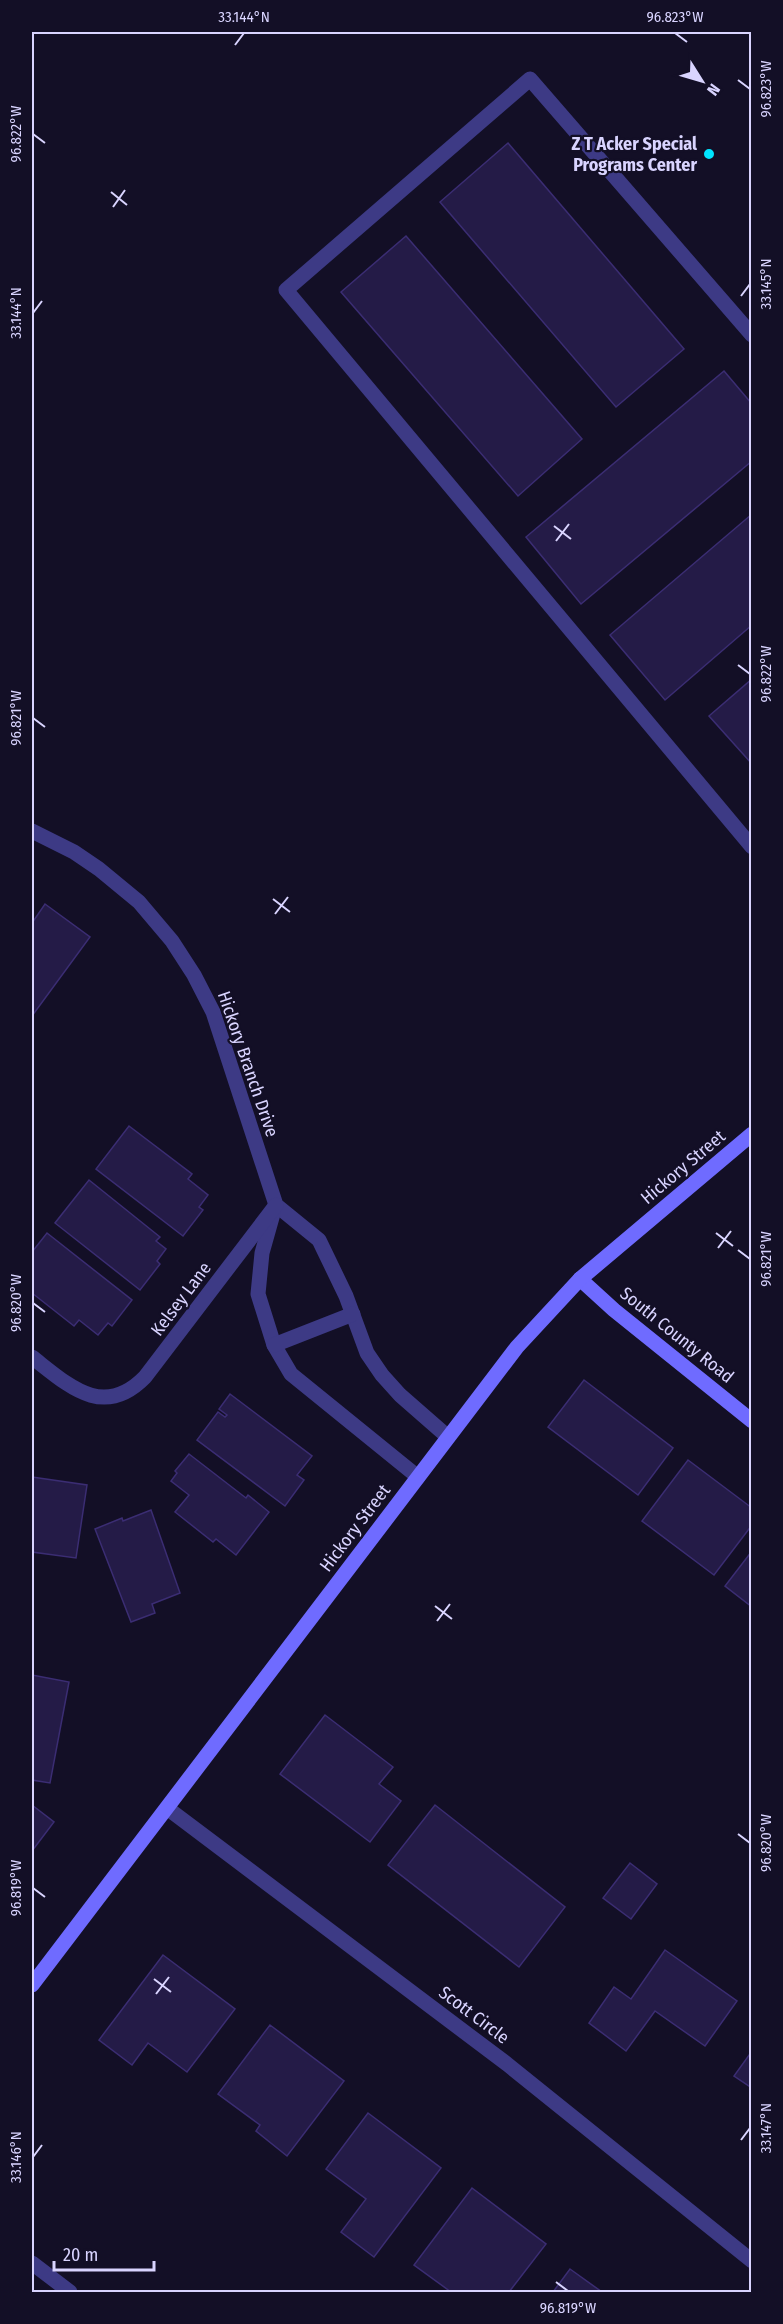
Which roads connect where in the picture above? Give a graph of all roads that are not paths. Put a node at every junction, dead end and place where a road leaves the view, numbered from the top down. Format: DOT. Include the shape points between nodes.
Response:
graph roads {
  1 [pos="752,335"];
  2 [pos="32,831"];
  3 [pos="752,847"];
  4 [pos="752,1134"];
  5 [pos="276,1205"];
  6 [pos="580,1279"];
  7 [pos="353,1314"];
  8 [pos="274,1345"];
  9 [pos="32,1357"];
  10 [pos="752,1420"];
  11 [pos="448,1437"];
  12 [pos="418,1477"];
  13 [pos="167,1808"];
  14 [pos="32,1985"];
  15 [pos="752,2261"];
  16 [pos="32,2263"];
  17 [pos="70,2292"];
  1 -- 3 [label="street" via="530,79 286,290"];
  2 -- 5 [label="street, Hickory Branch Drive" via="99,869 139,902 172,941 213,1012"];
  4 -- 6 [label="street, Hickory Street"];
  5 -- 7 [label="street" via="319,1240"];
  5 -- 8 [label="street" via="262,1253 258,1294"];
  5 -- 9 [label="street, Kelsey Lane" via="145,1377 126,1392 104,1398 88,1395"];
  6 -- 10 [label="street, South County Road"];
  6 -- 11 [label="street, Hickory Street" via="517,1347"];
  7 -- 8 [label="street"];
  7 -- 11 [label="street" via="367,1353 382,1375"];
  8 -- 12 [label="street" via="291,1374"];
  11 -- 12 [label="street, Hickory Street"];
  12 -- 13 [label="street, Hickory Street"];
  13 -- 14 [label="street, Hickory Street"];
  13 -- 15 [label="street, Scott Circle" via="507,2064"];
  16 -- 17 [label="street"];
}
